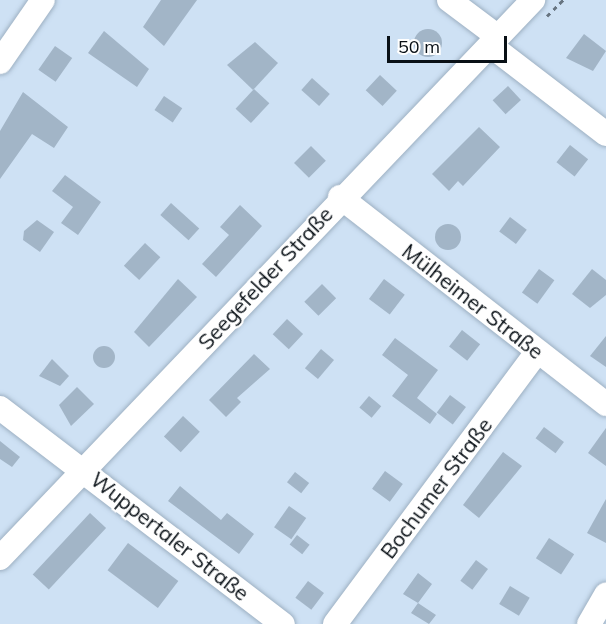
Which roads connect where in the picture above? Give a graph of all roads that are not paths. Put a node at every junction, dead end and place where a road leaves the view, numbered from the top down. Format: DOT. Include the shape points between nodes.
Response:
graph roads {
  1 [pos="43,0"];
  2 [pos="449,0"];
  3 [pos="533,0"];
  4 [pos="494,40"];
  5 [pos="0,62"];
  6 [pos="606,134"];
  7 [pos="340,197"];
  8 [pos="537,352"];
  9 [pos="606,404"];
  10 [pos="0,408"];
  11 [pos="84,471"];
  12 [pos="0,558"];
  13 [pos="606,594"];
  14 [pos="283,624"];
  15 [pos="335,624"];
  16 [pos="589,624"];
  1 -- 5 [label="street"];
  2 -- 4 [label="street"];
  3 -- 4 [label="street, Seegefelder Straße"];
  4 -- 6 [label="street"];
  4 -- 7 [label="street, Seegefelder Straße"];
  7 -- 8 [label="street, Mülheimer Straße"];
  7 -- 11 [label="street, Seegefelder Straße"];
  8 -- 9 [label="street, Mülheimer Straße"];
  8 -- 15 [label="street, Bochumer Straße"];
  10 -- 11 [label="street, Wuppertaler Straße"];
  11 -- 12 [label="street, Seegefelder Straße"];
  11 -- 14 [label="street, Wuppertaler Straße"];
  13 -- 16 [label="street"];
}
